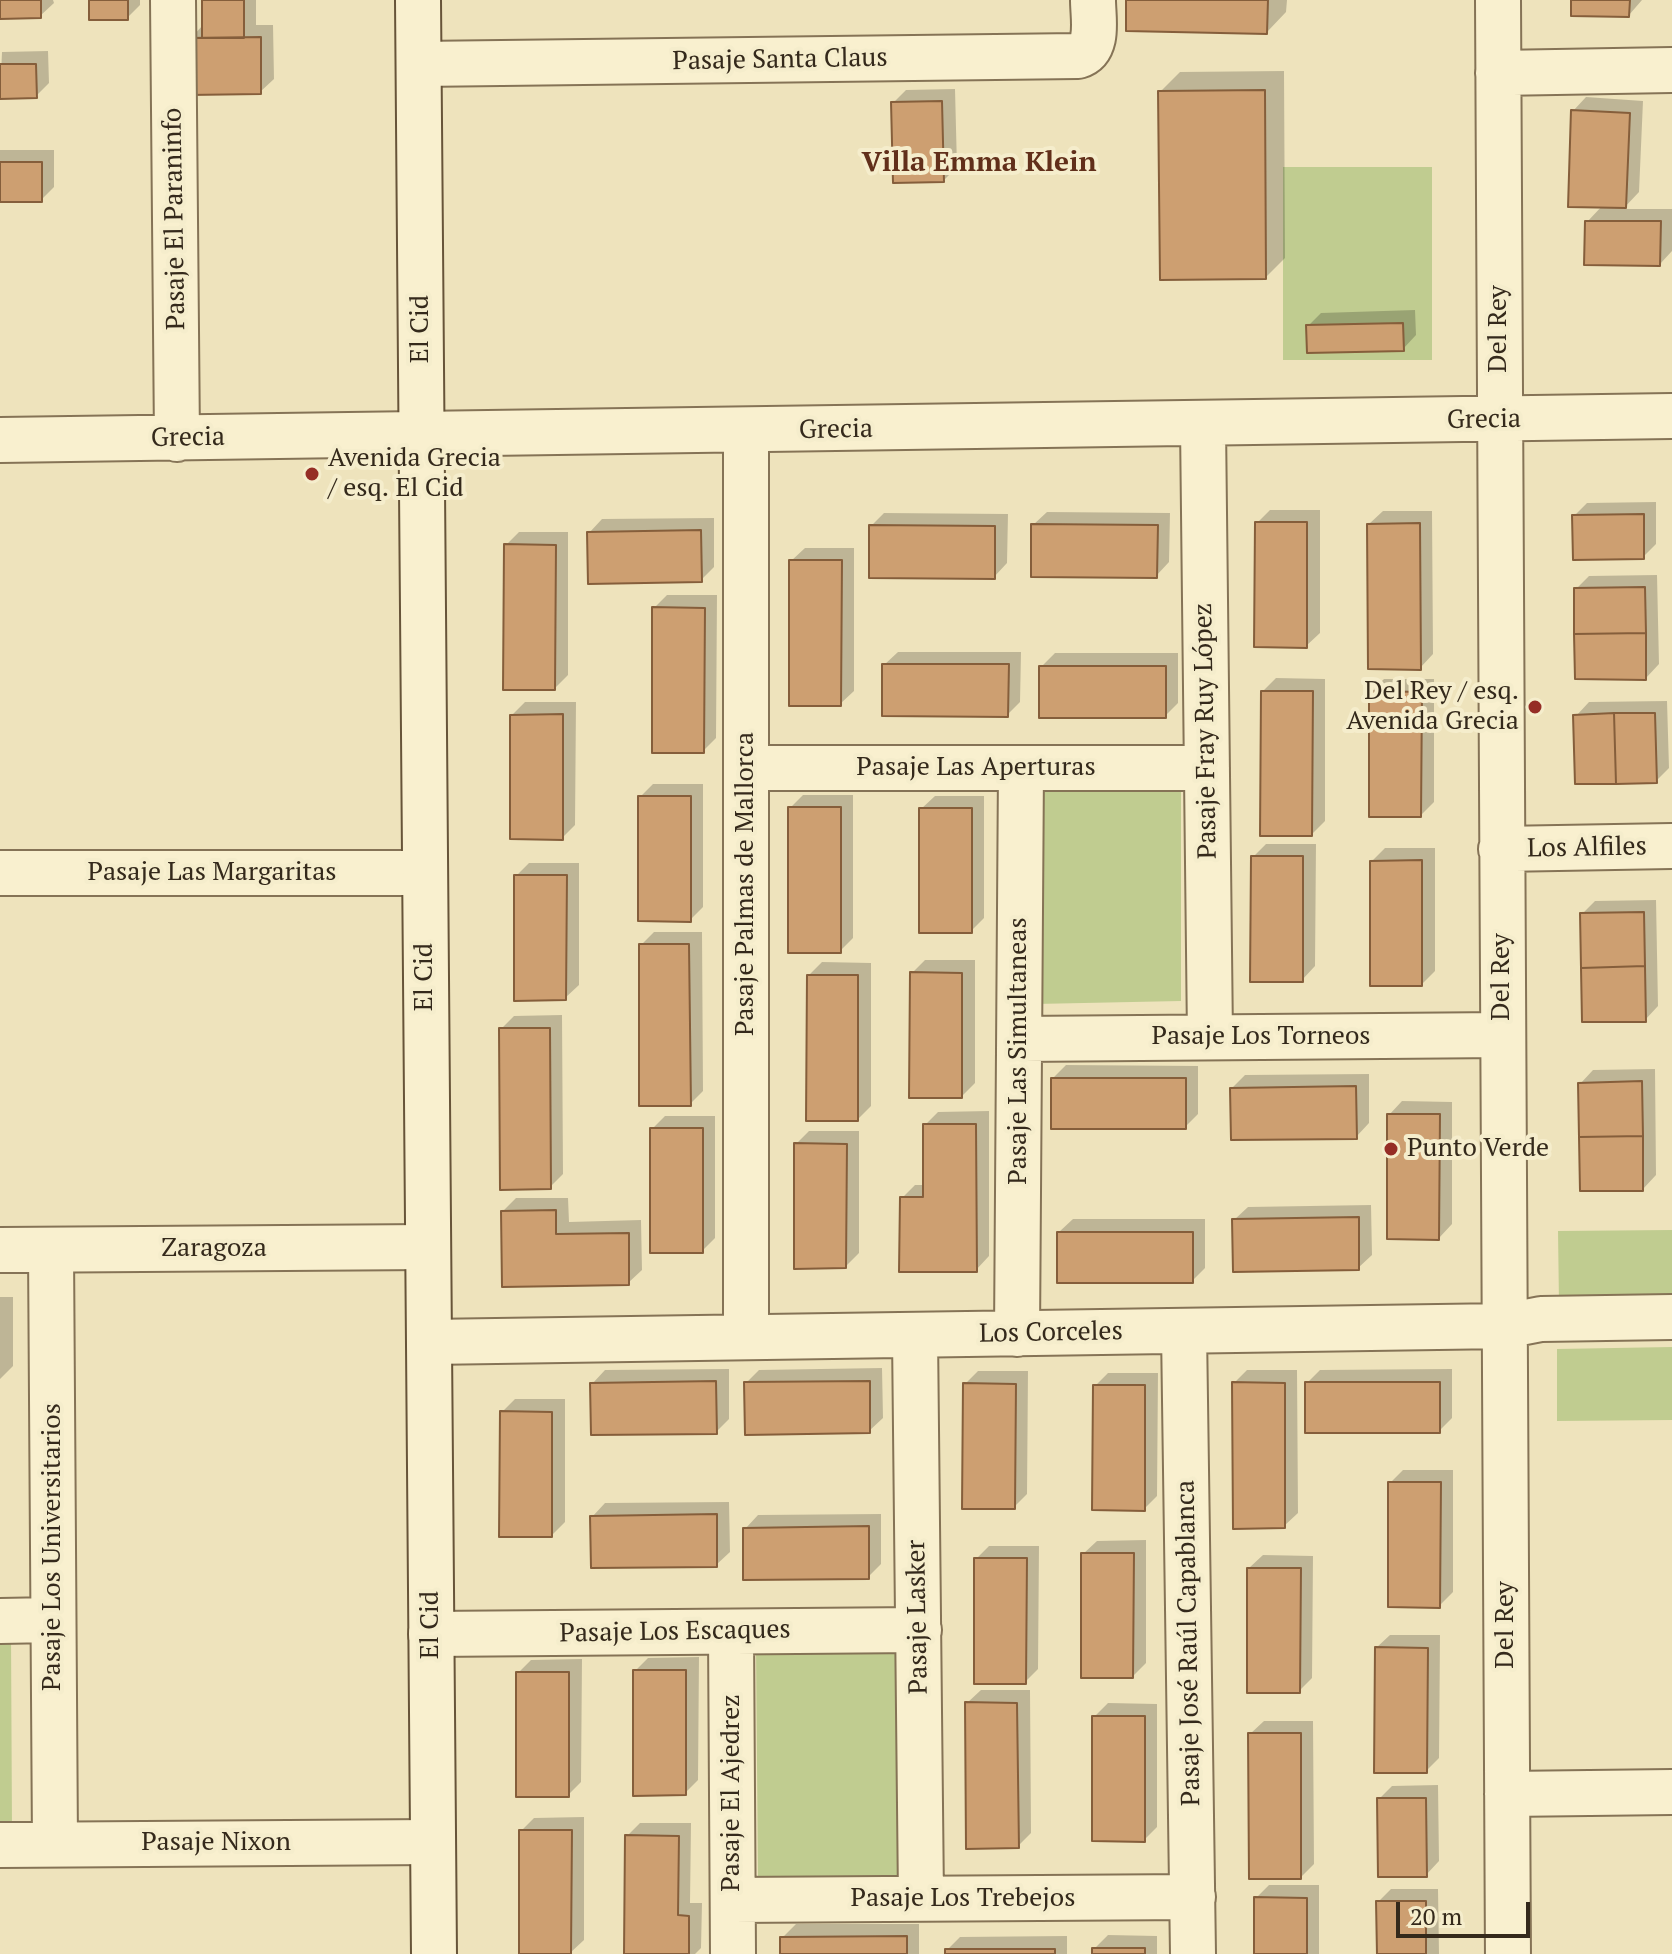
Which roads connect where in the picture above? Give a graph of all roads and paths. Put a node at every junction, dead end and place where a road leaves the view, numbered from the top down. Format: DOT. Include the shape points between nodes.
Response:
graph roads {
  1 [pos="173,0"];
  2 [pos="418,0"];
  3 [pos="1093,0"];
  4 [pos="1498,0"];
  5 [pos="419,64"];
  6 [pos="1672,70"];
  7 [pos="1498,73"];
  8 [pos="1672,416"];
  9 [pos="1499,420"];
  10 [pos="1203,425"];
  11 [pos="746,431"];
  12 [pos="421,436"];
  13 [pos="177,439"];
  14 [pos="0,440"];
  15 [pos="746,768"];
  16 [pos="1021,768"];
  17 [pos="1207,768"];
  18 [pos="1672,846"];
  19 [pos="1501,849"];
  20 [pos="0,873"];
  21 [pos="425,873"];
  22 [pos="1503,1035"];
  23 [pos="1210,1037"];
  24 [pos="1020,1039"];
  25 [pos="428,1247"];
  26 [pos="0,1250"];
  27 [pos="51,1250"];
  28 [pos="1672,1317"];
  29 [pos="1505,1326"];
  30 [pos="1184,1331"];
  31 [pos="1017,1334"];
  32 [pos="915,1335"];
  33 [pos="746,1337"];
  34 [pos="429,1342"];
  35 [pos="53,1620"];
  36 [pos="0,1621"];
  37 [pos="919,1630"];
  38 [pos="731,1632"];
  39 [pos="431,1634"];
  40 [pos="1672,1792"];
  41 [pos="1507,1794"];
  42 [pos="433,1842"];
  43 [pos="55,1844"];
  44 [pos="0,1845"];
  45 [pos="1193,1897"];
  46 [pos="921,1899"];
  47 [pos="733,1900"];
  48 [pos="434,1954"];
  49 [pos="733,1954"];
  50 [pos="1193,1954"];
  51 [pos="1508,1954"];
  1 -- 13 [label="street, Pasaje El Paraninfo"];
  2 -- 5 [label="street, El Cid"];
  3 -- 5 [label="street, Pasaje Santa Claus" via="1092,45 1078,56"];
  4 -- 7 [label="street, Del Rey"];
  5 -- 12 [label="street, El Cid"];
  6 -- 7 [label="street"];
  7 -- 9 [label="street, Del Rey"];
  8 -- 9 [label="street, Grecia"];
  9 -- 10 [label="street, Grecia"];
  9 -- 19 [label="street, Del Rey"];
  10 -- 11 [label="street, Grecia"];
  10 -- 17 [label="street, Pasaje Fray Ruy López"];
  11 -- 12 [label="street, Grecia"];
  11 -- 15 [label="street, Pasaje Palmas de Mallorca"];
  12 -- 13 [label="street, Grecia"];
  12 -- 21 [label="street, El Cid"];
  13 -- 14 [label="street, Grecia"];
  15 -- 16 [label="street, Pasaje Las Aperturas"];
  15 -- 33 [label="street, Pasaje Palmas de Mallorca"];
  16 -- 17 [label="street, Pasaje Las Aperturas"];
  16 -- 24 [label="street, Pasaje Las Simultaneas"];
  17 -- 23 [label="street, Pasaje Fray Ruy López"];
  18 -- 19 [label="street, Los Alfiles"];
  19 -- 22 [label="street, Del Rey"];
  20 -- 21 [label="street, Pasaje Las Margaritas"];
  21 -- 25 [label="street, El Cid"];
  22 -- 23 [label="street, Pasaje Los Torneos"];
  22 -- 29 [label="street, Del Rey"];
  23 -- 24 [label="street, Pasaje Los Torneos"];
  24 -- 31 [label="street, Pasaje Las Simultaneas"];
  25 -- 27 [label="street, Zaragoza"];
  25 -- 34 [label="street, El Cid"];
  26 -- 27 [label="street, Zaragoza"];
  27 -- 35 [label="street, Pasaje Los Universitarios"];
  28 -- 29 [label="street, Los Corceles" via="1541,1319"];
  29 -- 30 [label="street, Los Corceles"];
  29 -- 41 [label="street, Del Rey"];
  30 -- 31 [label="street, Los Corceles"];
  30 -- 45 [label="street, Pasaje José Raúl Capablanca"];
  31 -- 32 [label="street, Los Corceles"];
  32 -- 33 [label="street, Los Corceles"];
  32 -- 37 [label="street, Pasaje Lasker"];
  33 -- 34 [label="street, Los Corceles"];
  34 -- 39 [label="street, El Cid"];
  35 -- 36 [label="street"];
  35 -- 43 [label="street, Pasaje Los Universitarios"];
  37 -- 38 [label="street, Pasaje Los Escaques"];
  37 -- 46 [label="street, Pasaje Lasker"];
  38 -- 39 [label="street, Pasaje Los Escaques"];
  38 -- 47 [label="street, Pasaje El Ajedrez"];
  39 -- 42 [label="street, El Cid"];
  40 -- 41 [label="street"];
  41 -- 51 [label="street, Del Rey"];
  42 -- 43 [label="street, Pasaje Nixon"];
  42 -- 48 [label="street, El Cid"];
  43 -- 44 [label="street, Pasaje Nixon"];
  45 -- 46 [label="street, Pasaje Los Trebejos"];
  45 -- 50 [label="street, Pasaje José Raúl Capablanca"];
  46 -- 47 [label="street, Pasaje Los Trebejos"];
  47 -- 49 [label="street, Pasaje El Ajedrez"];
}
